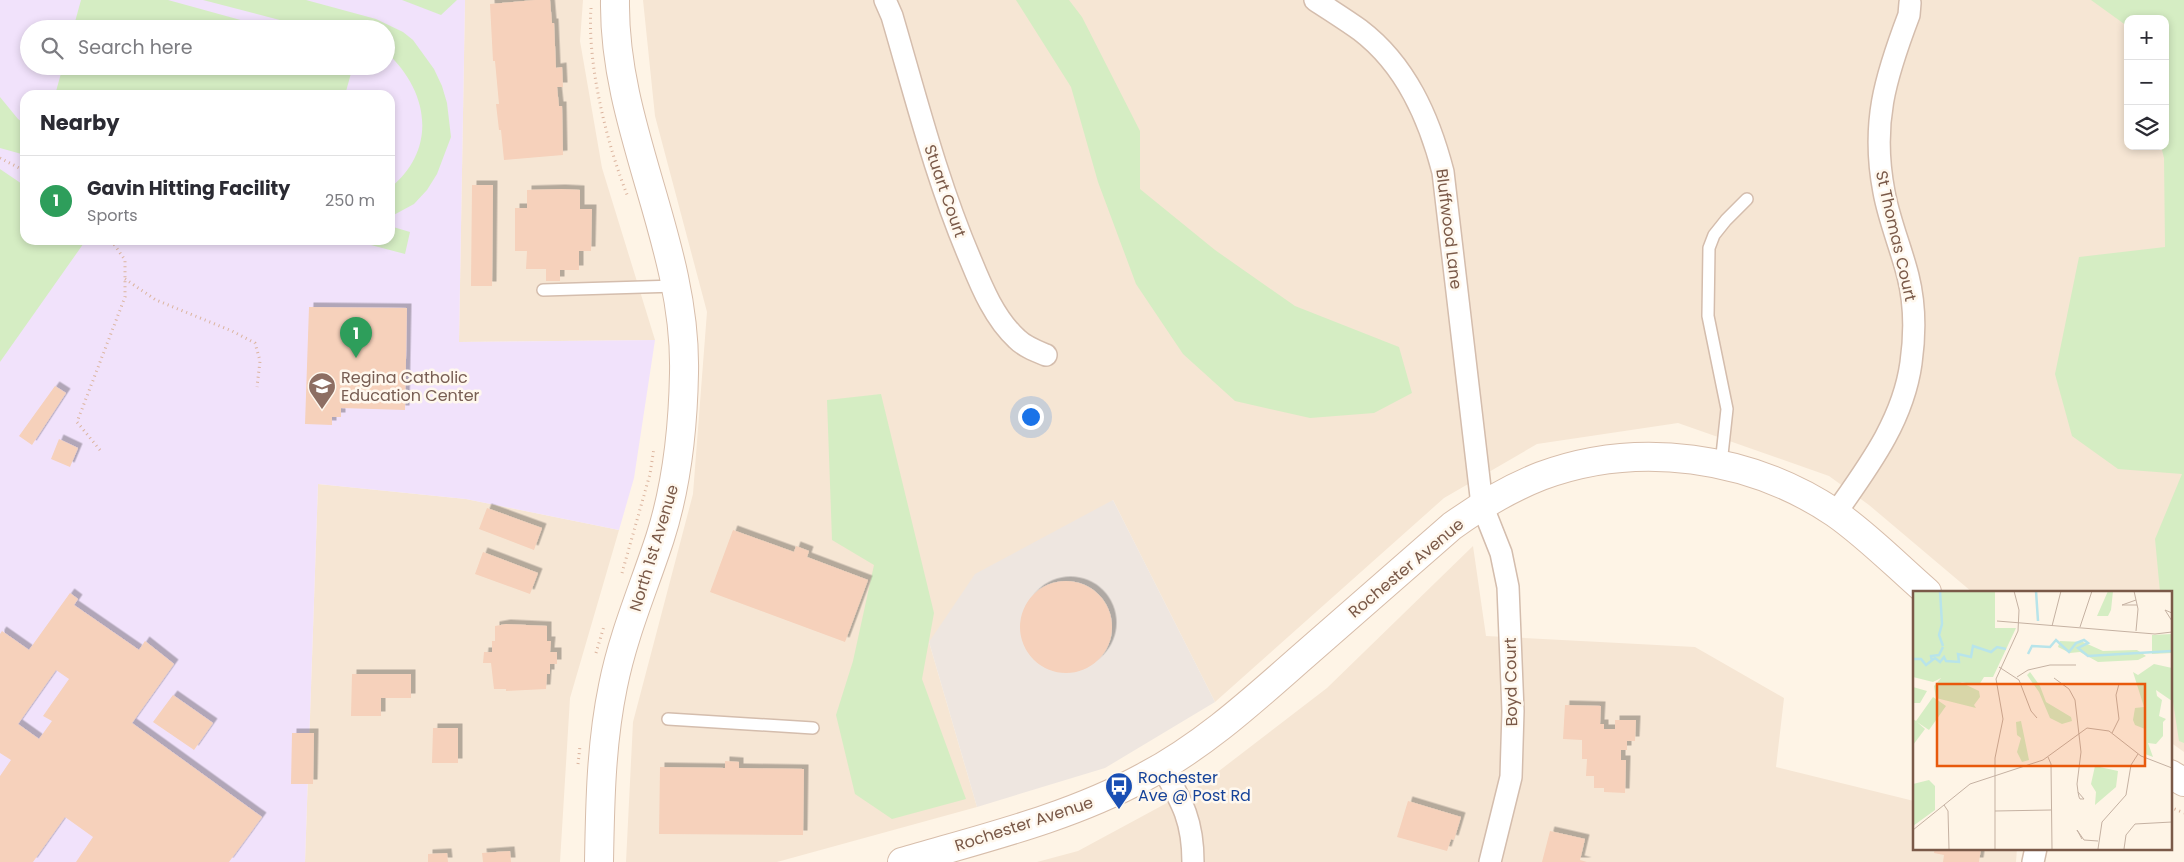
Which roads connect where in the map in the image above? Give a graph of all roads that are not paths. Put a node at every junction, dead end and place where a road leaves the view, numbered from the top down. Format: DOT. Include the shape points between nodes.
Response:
graph roads {
  1 [pos="615,0"];
  2 [pos="885,0"];
  3 [pos="1315,0"];
  4 [pos="1912,1"];
  5 [pos="1747,199"];
  6 [pos="676,286"];
  7 [pos="543,290"];
  8 [pos="1046,355"];
  9 [pos="1721,464"];
  10 [pos="1482,505"];
  11 [pos="1835,514"];
  12 [pos="1927,591"];
  13 [pos="668,719"];
  14 [pos="813,728"];
  15 [pos="1162,767"];
  16 [pos="2172,775"];
  17 [pos="2184,782"];
  18 [pos="907,861"];
  19 [pos="599,862"];
  20 [pos="1194,862"];
  21 [pos="1490,862"];
  1 -- 6 [label="main road, North 1st Avenue" via="625,99 659,212"];
  2 -- 8 [label="street, Stuart Court" via="941,183 982,287 1001,320 1017,339"];
  3 -- 10 [label="street, Bluffwood Lane" via="1362,31 1385,54 1406,80 1435,140 1443,172"];
  4 -- 11 [label="street, St Thomas Court" via="1884,90 1879,120 1884,194 1912,301 1911,364 1893,424"];
  5 -- 9 [label="lane" via="1714,235 1709,248 1708,316 1726,409"];
  6 -- 7 [label="lane"];
  6 -- 19 [label="main road, North 1st Avenue" via="684,369 682,427 664,523 613,685 600,783"];
  9 -- 10 [label="main road, Rochester Avenue" via="1671,457 1606,460 1542,476"];
  9 -- 11 [label="main road, Rochester Avenue" via="1798,491"];
  10 -- 15 [label="main road, Rochester Avenue" via="1452,526 1240,712"];
  10 -- 21 [label="street, Boyd Court" via="1501,553 1508,587 1512,711 1511,777"];
  11 -- 12 [label="main road, Rochester Avenue"];
  13 -- 14 [label="lane"];
  15 -- 18 [label="main road, Rochester Avenue" via="1070,811"];
  15 -- 20 [label="street" via="1189,819"];
  16 -- 17 [label="main road"];
}
